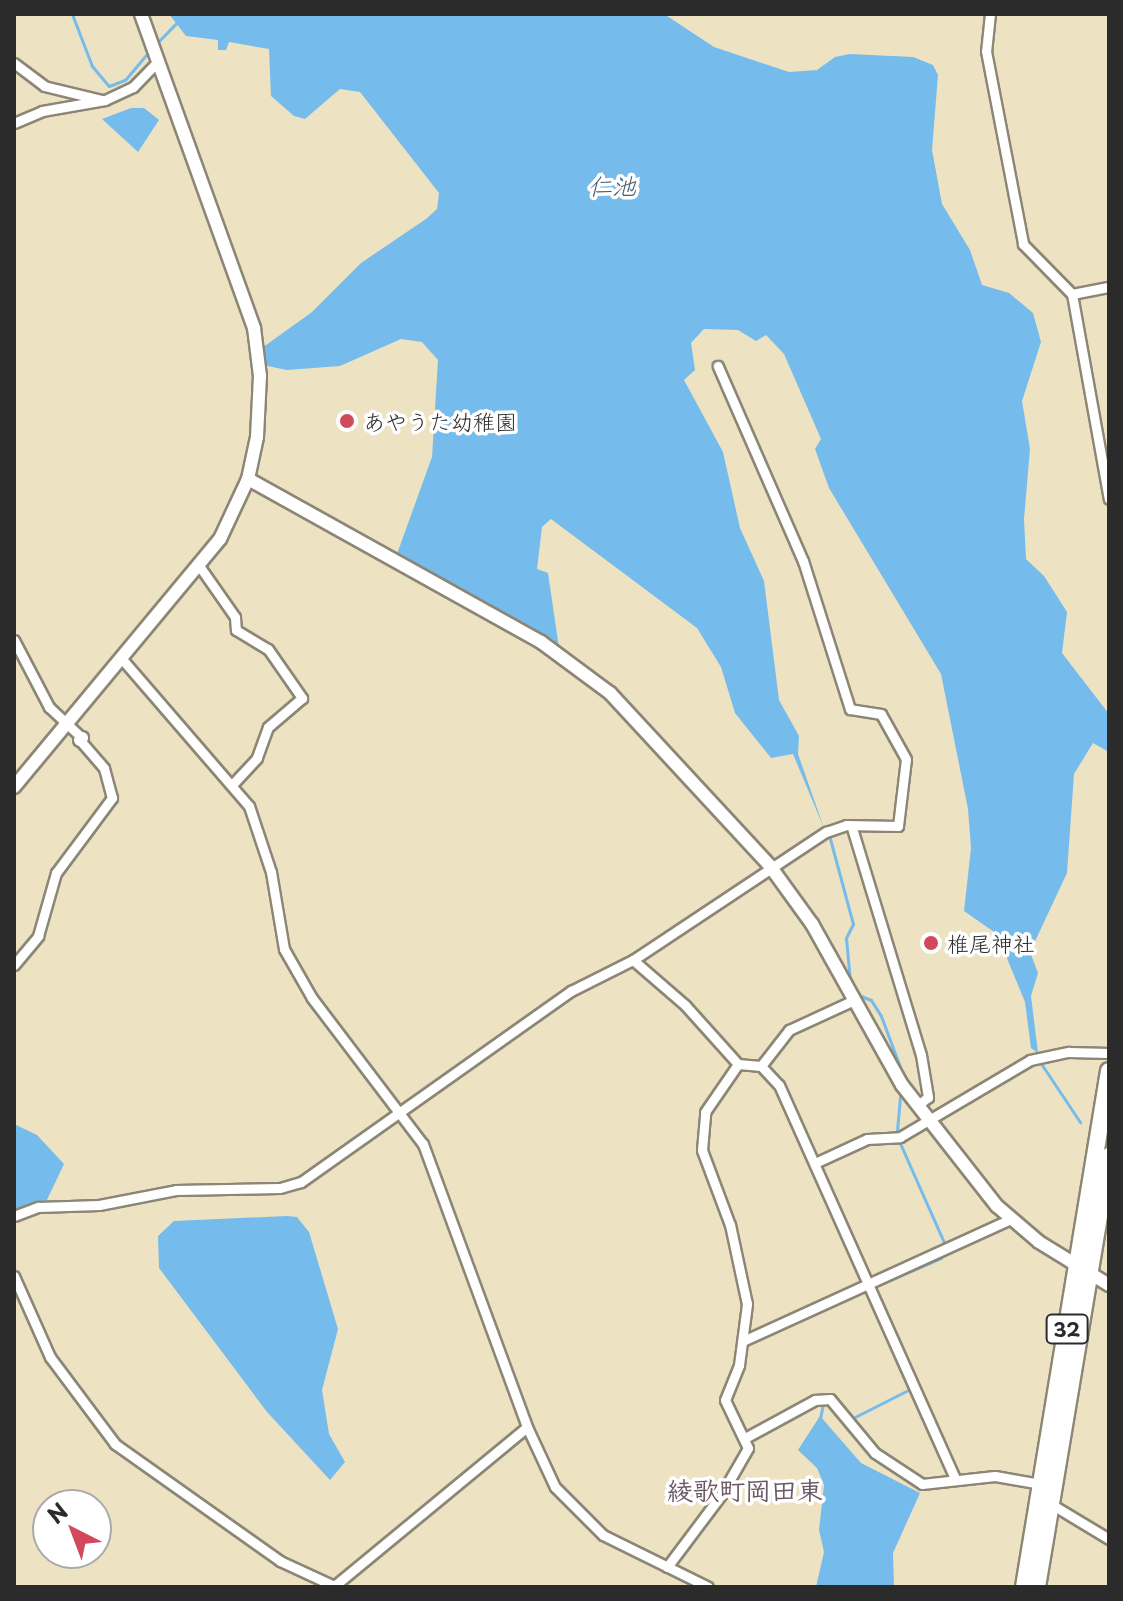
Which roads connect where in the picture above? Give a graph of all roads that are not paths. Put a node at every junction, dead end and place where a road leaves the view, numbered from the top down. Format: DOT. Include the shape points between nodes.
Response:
graph roads {
  1 [pos="141,14"];
  2 [pos="990,14"];
  3 [pos="155,60"];
  4 [pos="14,63"];
  5 [pos="105,100"];
  6 [pos="14,123"];
  7 [pos="1109,287"];
  8 [pos="1072,294"];
  9 [pos="718,366"];
  10 [pos="248,479"];
  11 [pos="1109,499"];
  12 [pos="200,567"];
  13 [pos="14,640"];
  14 [pos="122,659"];
  15 [pos="68,725"];
  16 [pos="234,783"];
  17 [pos="14,787"];
  18 [pos="852,828"];
  19 [pos="770,866"];
  20 [pos="633,960"];
  21 [pos="14,965"];
  22 [pos="854,1000"];
  23 [pos="1109,1053"];
  24 [pos="738,1064"];
  25 [pos="761,1066"];
  26 [pos="1109,1071"];
  27 [pos="918,1105"];
  28 [pos="404,1113"];
  29 [pos="930,1122"];
  30 [pos="1109,1156"];
  31 [pos="815,1163"];
  32 [pos="14,1216"];
  33 [pos="1010,1219"];
  34 [pos="1083,1269"];
  35 [pos="14,1276"];
  36 [pos="868,1284"];
  37 [pos="1109,1285"];
  38 [pos="745,1340"];
  39 [pos="527,1427"];
  40 [pos="745,1438"];
  41 [pos="955,1479"];
  42 [pos="1041,1484"];
  43 [pos="1050,1504"];
  44 [pos="1109,1539"];
  45 [pos="667,1567"];
  46 [pos="334,1586"];
  47 [pos="708,1587"];
  48 [pos="1024,1587"];
  49 [pos="1037,1587"];
  1 -- 3 [label="street"];
  2 -- 8 [label="street" via="986,51 1023,244"];
  3 -- 5 [label="street" via="133,87"];
  3 -- 10 [label="street" via="254,328 259,416"];
  4 -- 5 [label="street" via="54,90"];
  5 -- 6 [label="street" via="42,111"];
  7 -- 8 [label="street"];
  8 -- 11 [label="street"];
  9 -- 18 [label="street" via="803,561 850,709 881,714 906,759 898,826"];
  10 -- 12 [label="street" via="220,539"];
  10 -- 19 [label="street" via="582,669"];
  12 -- 14 [label="street"];
  12 -- 16 [label="street" via="235,617 236,630 268,649 302,698 268,727 257,758"];
  13 -- 15 [label="street" via="49,707"];
  14 -- 15 [label="street"];
  14 -- 16 [label="street"];
  15 -- 17 [label="street"];
  15 -- 21 [label="street" via="104,768 112,798 56,873 38,936"];
  16 -- 28 [label="street" via="260,832 284,949 347,1046"];
  18 -- 19 [label="street" via="828,831"];
  18 -- 27 [label="street" via="921,1055 928,1097"];
  19 -- 20 [label="street"];
  19 -- 22 [label="street" via="812,924"];
  20 -- 24 [label="street" via="685,1005"];
  20 -- 28 [label="street" via="571,991"];
  22 -- 25 [label="street" via="789,1030"];
  22 -- 27 [label="street"];
  23 -- 29 [label="street" via="1037,1058"];
  24 -- 25 [label="street"];
  24 -- 38 [label="street" via="705,1112 702,1150 730,1225 747,1304"];
  25 -- 31 [label="street" via="779,1085"];
  26 -- 34 [label="highway, 32"];
  27 -- 29 [label="street"];
  28 -- 32 [label="street" via="301,1182 280,1188 176,1190 99,1205 38,1207"];
  28 -- 39 [label="street" via="423,1144"];
  29 -- 31 [label="street" via="900,1137 867,1139"];
  29 -- 33 [label="street"];
  30 -- 34 [label="highway, 32"];
  31 -- 36 [label="street"];
  33 -- 34 [label="street"];
  33 -- 36 [label="street"];
  34 -- 37 [label="street"];
  34 -- 42 [label="highway, 32"];
  34 -- 43 [label="highway, 32"];
  35 -- 46 [label="street" via="50,1357 115,1444 280,1561"];
  36 -- 38 [label="street"];
  36 -- 41 [label="street"];
  38 -- 40 [label="street" via="725,1400"];
  39 -- 45 [label="street" via="555,1487 582,1517 625,1548"];
  39 -- 46 [label="street"];
  40 -- 41 [label="street" via="815,1400 830,1399 875,1453 922,1484"];
  40 -- 45 [label="street" via="748,1448 721,1495"];
  41 -- 42 [label="street" via="995,1476"];
  42 -- 48 [label="highway, 32"];
  43 -- 44 [label="street"];
  43 -- 49 [label="highway, 32"];
  45 -- 47 [label="street"];
}
